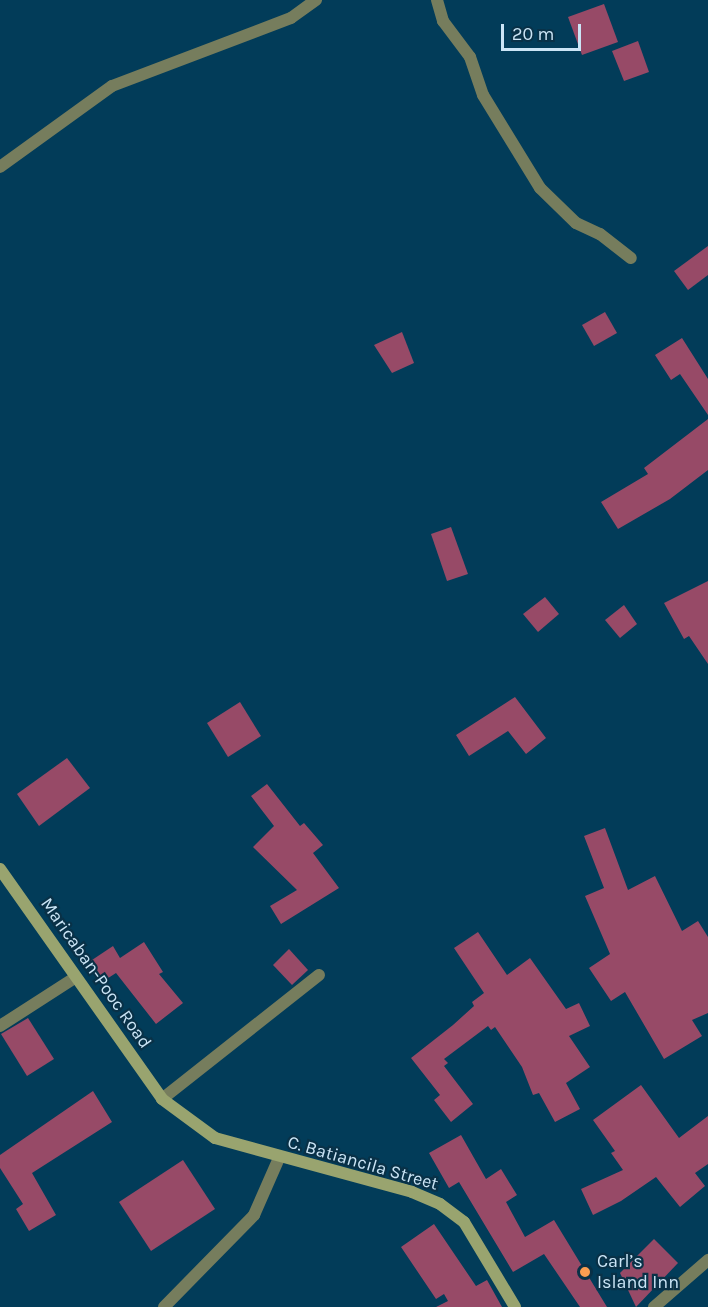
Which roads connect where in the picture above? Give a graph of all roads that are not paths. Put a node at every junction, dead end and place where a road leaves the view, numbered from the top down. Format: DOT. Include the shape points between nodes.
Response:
graph roads {
  1 [pos="316,0"];
  2 [pos="437,0"];
  3 [pos="0,167"];
  4 [pos="631,258"];
  5 [pos="0,868"];
  6 [pos="319,975"];
  7 [pos="76,977"];
  8 [pos="0,1026"];
  9 [pos="162,1099"];
  10 [pos="279,1158"];
  11 [pos="708,1260"];
  12 [pos="164,1307"];
  13 [pos="514,1307"];
  14 [pos="654,1307"];
  1 -- 3 [label="street" via="291,18 112,86"];
  2 -- 4 [label="street" via="443,21 470,57 483,94 540,188 576,223 600,234"];
  5 -- 7 [label="street, Maricaban-Pooc Road"];
  6 -- 9 [label="street"];
  7 -- 8 [label="street"];
  7 -- 9 [label="street, Maricaban-Pooc Road"];
  9 -- 10 [label="street, C. Batiancila Street" via="215,1138"];
  10 -- 12 [label="street" via="254,1215"];
  10 -- 13 [label="street, C. Batiancila Street" via="412,1192 440,1204 464,1222"];
  11 -- 14 [label="street"];
}
